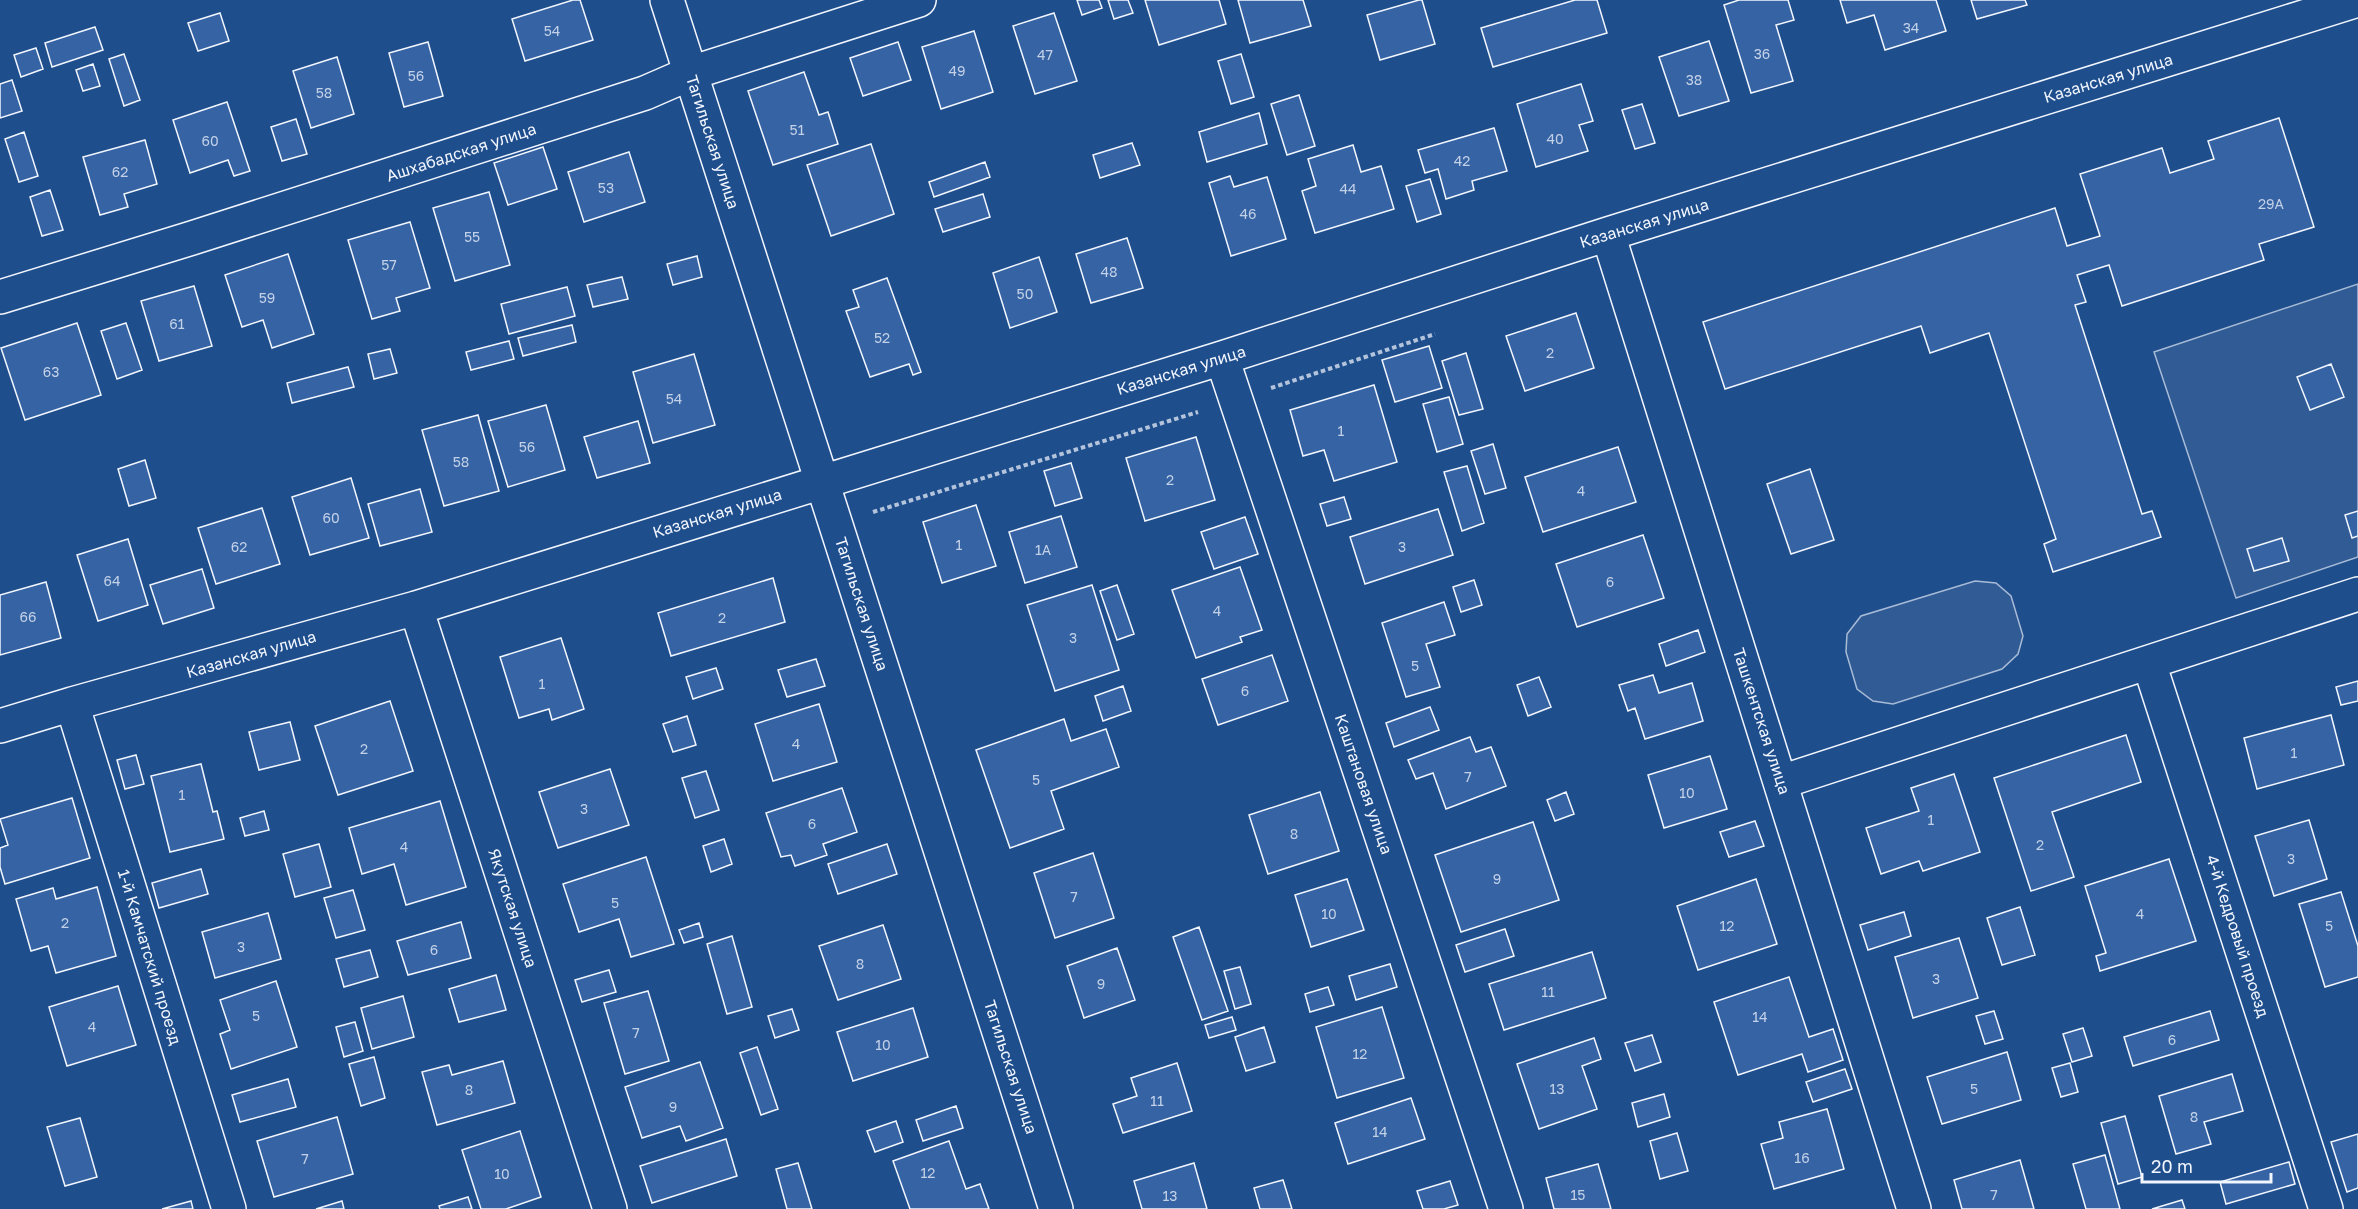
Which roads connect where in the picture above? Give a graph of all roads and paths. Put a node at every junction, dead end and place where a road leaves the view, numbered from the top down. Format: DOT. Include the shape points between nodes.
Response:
graph roads {
  1 [pos="667,0"];
  2 [pos="919,0"];
  3 [pos="2358,0"];
  4 [pos="691,74"];
  5 [pos="1608,234"];
  6 [pos="0,297"];
  7 [pos="1222,358"];
  8 [pos="823,480"];
  9 [pos="2358,594"];
  10 [pos="416,608"];
  11 [pos="2149,663"];
  12 [pos="72,704"];
  13 [pos="0,726"];
  14 [pos="1781,782"];
  15 [pos="229,1209"];
  16 [pos="610,1209"];
  17 [pos="1056,1209"];
  18 [pos="1506,1209"];
  19 [pos="1914,1209"];
  20 [pos="2326,1209"];
  1 -- 4 [label="street, Тагильская улица"];
  2 -- 4 [label="street, Ашхабадская улица"];
  3 -- 5 [label="street, Казанская улица"];
  4 -- 6 [label="street, Ашхабадская улица" via="645,93"];
  4 -- 8 [label="street, Тагильская улица"];
  5 -- 7 [label="street, Казанская улица"];
  5 -- 14 [label="street, Ташкентская улица"];
  7 -- 8 [label="street, Казанская улица"];
  7 -- 18 [label="street, Каштановая улица"];
  8 -- 10 [label="street, Казанская улица"];
  8 -- 17 [label="street, Тагильская улица"];
  9 -- 11 [label="street"];
  10 -- 12 [label="street, Казанская улица"];
  10 -- 16 [label="street, Якутская улица"];
  11 -- 14 [label="street"];
  11 -- 20 [label="street, 4-й Кедровый проезд"];
  12 -- 13 [label="street, Казанская улица"];
  12 -- 15 [label="street, 1-й Камчатский проезд"];
  14 -- 19 [label="street, Ташкентская улица"];
}
